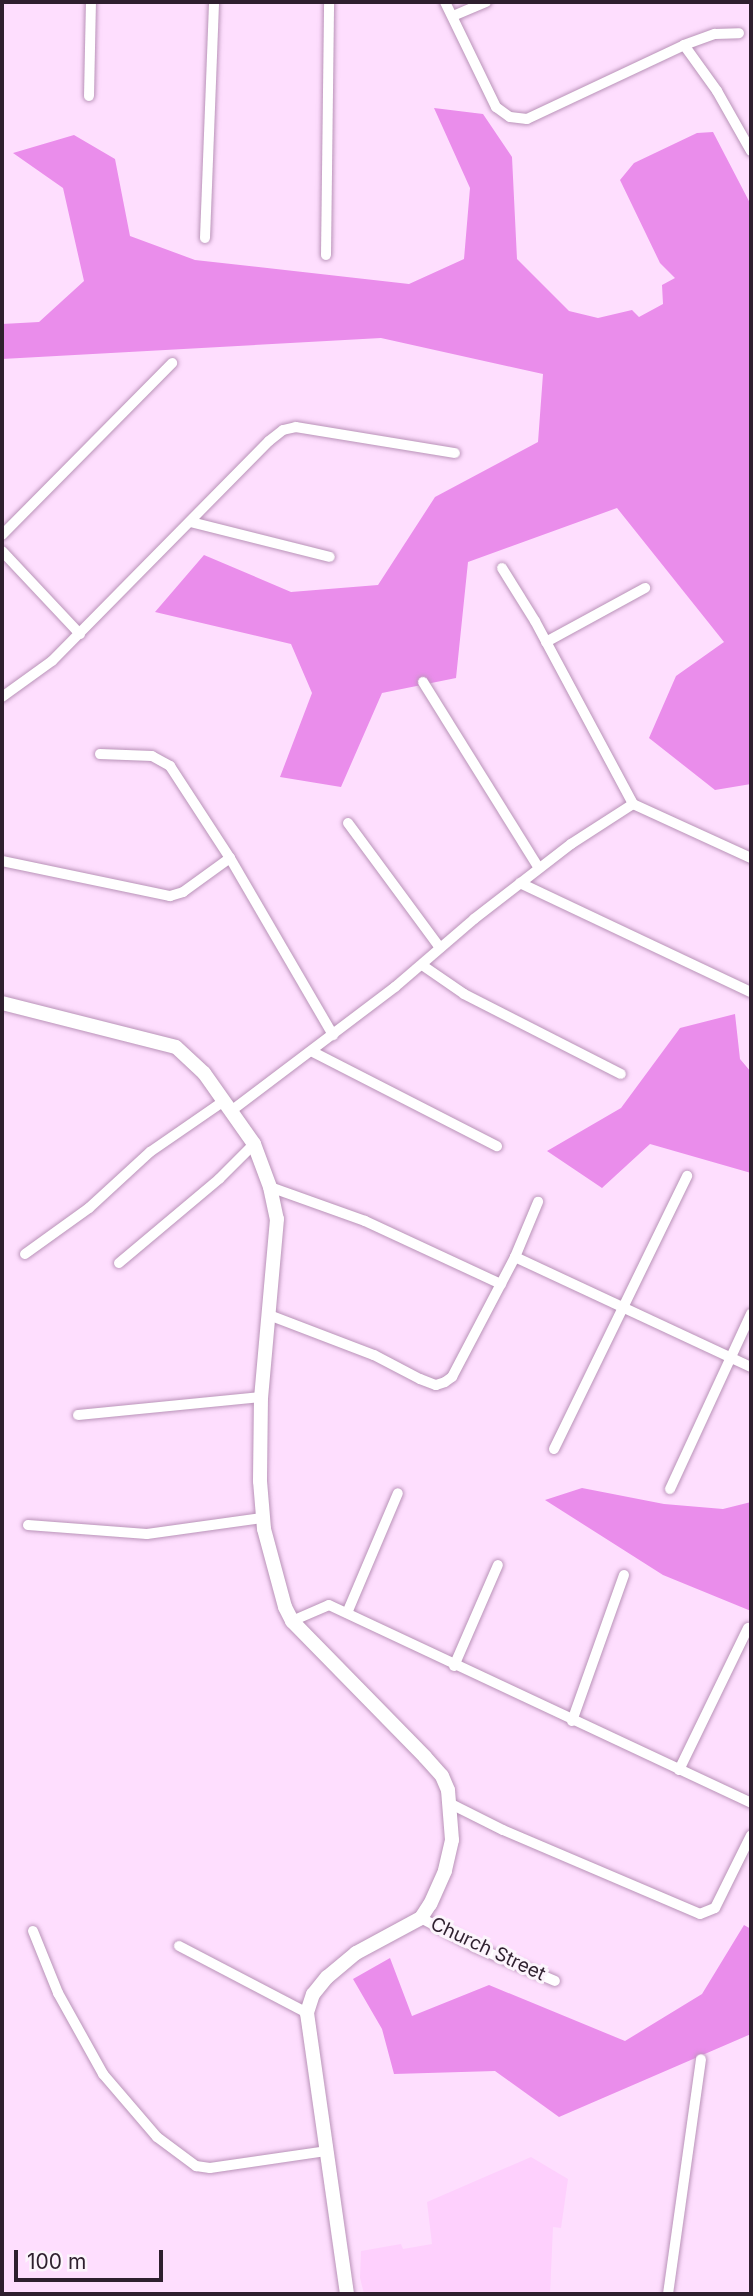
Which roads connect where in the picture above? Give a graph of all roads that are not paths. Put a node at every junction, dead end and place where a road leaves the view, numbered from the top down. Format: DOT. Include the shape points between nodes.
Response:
graph roads {
  1 [pos="92,2"];
  2 [pos="214,2"];
  3 [pos="329,2"];
  4 [pos="445,2"];
  5 [pos="486,2"];
  6 [pos="453,16"];
  7 [pos="739,33"];
  8 [pos="684,45"];
  9 [pos="89,96"];
  10 [pos="751,151"];
  11 [pos="205,238"];
  12 [pos="326,255"];
  13 [pos="172,363"];
  14 [pos="455,453"];
  15 [pos="191,522"];
  16 [pos="2,535"];
  17 [pos="2,551"];
  18 [pos="330,557"];
  19 [pos="502,568"];
  20 [pos="645,588"];
  21 [pos="80,634"];
  22 [pos="546,642"];
  23 [pos="423,682"];
  24 [pos="2,697"];
  25 [pos="100,754"];
  26 [pos="633,804"];
  27 [pos="348,823"];
  28 [pos="230,858"];
  29 [pos="751,858"];
  30 [pos="2,861"];
  31 [pos="539,868"];
  32 [pos="520,883"];
  33 [pos="440,948"];
  34 [pos="422,965"];
  35 [pos="751,992"];
  36 [pos="2,1003"];
  37 [pos="333,1035"];
  38 [pos="311,1051"];
  39 [pos="621,1074"];
  40 [pos="228,1106"];
  41 [pos="254,1144"];
  42 [pos="497,1146"];
  43 [pos="687,1176"];
  44 [pos="270,1187"];
  45 [pos="538,1202"];
  46 [pos="25,1254"];
  47 [pos="514,1257"];
  48 [pos="119,1264"];
  49 [pos="501,1283"];
  50 [pos="623,1305"];
  51 [pos="751,1314"];
  52 [pos="269,1315"];
  53 [pos="731,1357"];
  54 [pos="751,1367"];
  55 [pos="261,1397"];
  56 [pos="78,1415"];
  57 [pos="554,1449"];
  58 [pos="670,1489"];
  59 [pos="398,1493"];
  60 [pos="262,1518"];
  61 [pos="28,1525"];
  62 [pos="498,1565"];
  63 [pos="624,1575"];
  64 [pos="346,1613"];
  65 [pos="292,1621"];
  66 [pos="748,1628"];
  67 [pos="454,1666"];
  68 [pos="572,1721"];
  69 [pos="679,1770"];
  70 [pos="751,1803"];
  71 [pos="451,1804"];
  72 [pos="751,1835"];
  73 [pos="421,1918"];
  74 [pos="33,1931"];
  75 [pos="179,1946"];
  76 [pos="555,1981"];
  77 [pos="307,2013"];
  78 [pos="701,2059"];
  79 [pos="326,2151"];
  80 [pos="347,2294"];
  81 [pos="668,2294"];
  1 -- 9 [label="street"];
  2 -- 11 [label="street"];
  3 -- 12 [label="street"];
  4 -- 6 [label="street"];
  5 -- 6 [label="street"];
  6 -- 8 [label="street" via="496,107 510,117 527,119"];
  7 -- 8 [label="street" via="715,34"];
  8 -- 10 [label="street"];
  13 -- 16 [label="street"];
  14 -- 15 [label="street" via="296,427 283,430"];
  15 -- 18 [label="street"];
  15 -- 21 [label="street"];
  17 -- 21 [label="street"];
  19 -- 22 [label="street"];
  20 -- 22 [label="street"];
  21 -- 24 [label="street"];
  22 -- 26 [label="street"];
  23 -- 31 [label="street"];
  25 -- 28 [label="street" via="152,756 170,766"];
  26 -- 29 [label="street"];
  26 -- 31 [label="street"];
  27 -- 33 [label="street"];
  28 -- 30 [label="street" via="183,892 170,896"];
  28 -- 37 [label="street"];
  31 -- 32 [label="street"];
  32 -- 33 [label="street"];
  32 -- 35 [label="street"];
  33 -- 34 [label="street"];
  34 -- 37 [label="street"];
  34 -- 39 [label="street" via="464,993"];
  36 -- 40 [label="street" via="176,1047 204,1073"];
  37 -- 38 [label="street"];
  38 -- 40 [label="street"];
  38 -- 42 [label="street"];
  40 -- 41 [label="street"];
  40 -- 46 [label="street" via="150,1152 89,1208"];
  41 -- 44 [label="street"];
  41 -- 48 [label="street"];
  43 -- 50 [label="street"];
  44 -- 49 [label="street" via="365,1221"];
  44 -- 52 [label="street" via="277,1219"];
  45 -- 47 [label="street"];
  47 -- 49 [label="street"];
  47 -- 50 [label="street"];
  49 -- 52 [label="street" via="452,1377 436,1385 374,1355"];
  50 -- 53 [label="street"];
  50 -- 57 [label="street"];
  51 -- 53 [label="street"];
  52 -- 55 [label="street"];
  53 -- 54 [label="street"];
  53 -- 58 [label="street"];
  55 -- 56 [label="street"];
  55 -- 60 [label="street"];
  59 -- 64 [label="street"];
  60 -- 61 [label="street" via="147,1534"];
  60 -- 65 [label="street"];
  62 -- 67 [label="street"];
  63 -- 68 [label="street"];
  64 -- 65 [label="street" via="329,1605"];
  64 -- 67 [label="street"];
  65 -- 71 [label="street" via="442,1776"];
  66 -- 69 [label="street"];
  67 -- 68 [label="street"];
  68 -- 69 [label="street"];
  69 -- 70 [label="street"];
  71 -- 72 [label="street" via="700,1914 715,1908"];
  71 -- 73 [label="street" via="452,1840 445,1871"];
  73 -- 76 [label="street, Church Street"];
  73 -- 77 [label="street" via="356,1953 327,1977 313,1994"];
  74 -- 79 [label="street" via="58,1993 103,2074 157,2137 203,2168"];
  75 -- 77 [label="street"];
  77 -- 79 [label="street"];
  78 -- 81 [label="street"];
  79 -- 80 [label="street"];
}
